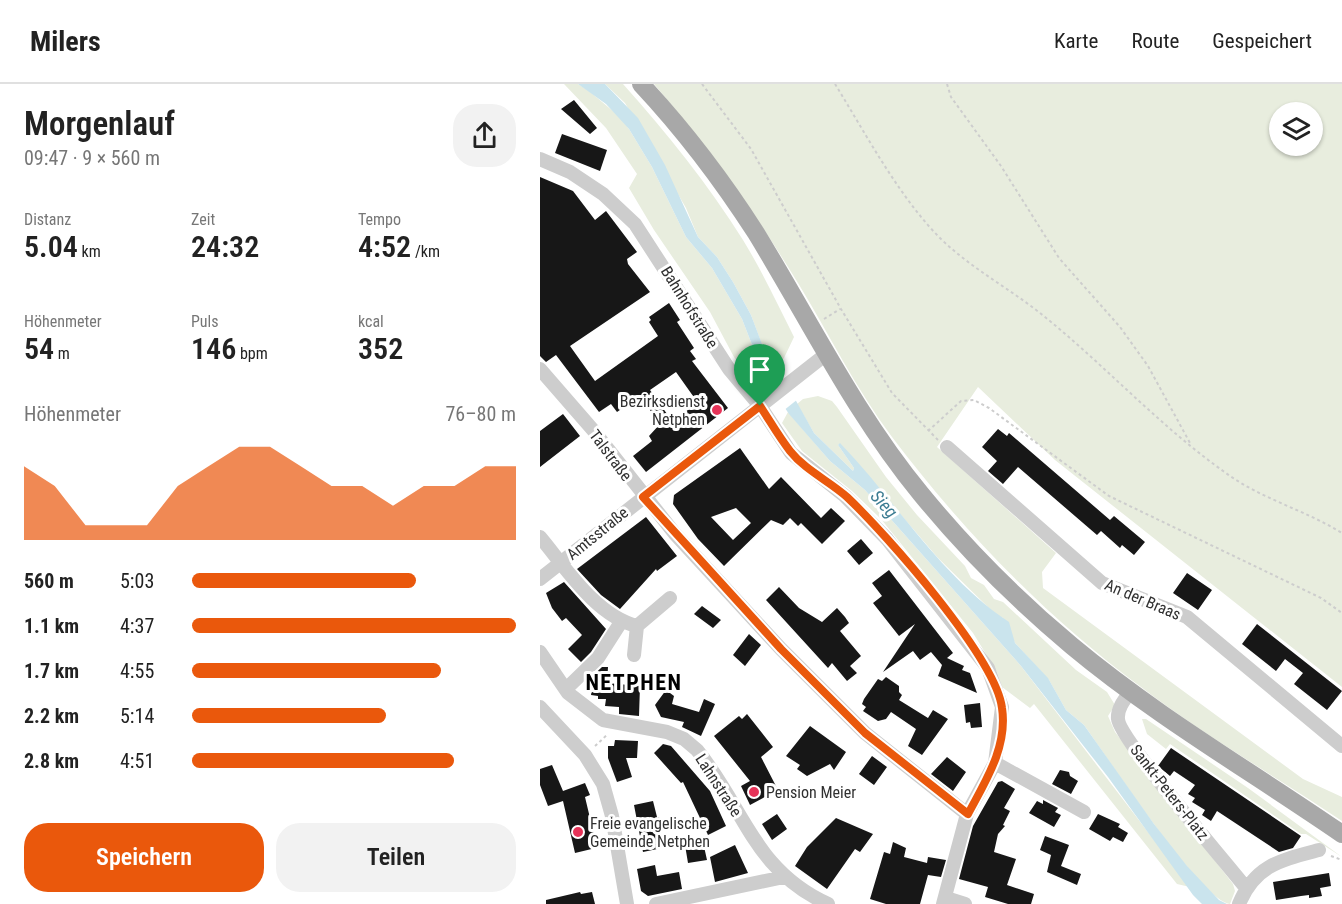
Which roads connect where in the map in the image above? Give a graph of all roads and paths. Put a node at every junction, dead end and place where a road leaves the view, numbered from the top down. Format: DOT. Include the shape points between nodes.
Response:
graph roads {
  1 [pos="641,84"];
  2 [pos="702,84"];
  3 [pos="835,84"];
  4 [pos="947,84"];
  5 [pos="540,159"];
  6 [pos="825,355"];
  7 [pos="540,369"];
  8 [pos="764,403"];
  9 [pos="928,431"];
  10 [pos="1191,445"];
  11 [pos="947,447"];
  12 [pos="643,497"];
  13 [pos="1342,533"];
  14 [pos="540,537"];
  15 [pos="561,562"];
  16 [pos="540,579"];
  17 [pos="670,598"];
  18 [pos="1342,613"];
  19 [pos="621,622"];
  20 [pos="637,626"];
  21 [pos="540,652"];
  22 [pos="634,655"];
  23 [pos="566,689"];
  24 [pos="1131,690"];
  25 [pos="540,707"];
  26 [pos="614,723"];
  27 [pos="1342,746"];
  28 [pos="585,755"];
  29 [pos="995,763"];
  30 [pos="1084,812"];
  31 [pos="968,814"];
  32 [pos="1342,834"];
  33 [pos="1319,850"];
  34 [pos="784,877"];
  35 [pos="1243,896"];
  36 [pos="700,900"];
  37 [pos="945,901"];
  38 [pos="627,904"];
  39 [pos="656,904"];
  40 [pos="828,904"];
  41 [pos="965,904"];
  1 -- 6 [label="main road" via="724,186"];
  2 -- 9 [label="path" via="751,149 892,393"];
  3 -- 10 [label="path" via="927,224 977,271 1038,312"];
  4 -- 10 [label="path" via="951,97 1001,166 1059,258 1120,327 1148,366"];
  5 -- 8 [label="street, Bahnhofstraße" via="570,172 603,194 635,224 729,369"];
  6 -- 8 [label="street, Amtsstraße"];
  6 -- 24 [label="main road" via="919,492 967,547 1065,640"];
  7 -- 12 [label="street, Talstraße" via="593,430"];
  8 -- 12 [label="street, Amtsstraße"];
  8 -- 29 [label="street, Bahnhofstraße" via="791,453 845,496 887,539 988,668 1002,707"];
  9 -- 11 [label="path"];
  9 -- 18 [label="path" via="960,400 974,400 1109,496 1301,588"];
  10 -- 13 [label="path" via="1226,473 1263,495"];
  11 -- 27 [label="street, An der Braas" via="1102,583 1187,617"];
  12 -- 15 [label="street, Amtsstraße"];
  12 -- 31 [label="street, Talstraße" via="781,649 865,733"];
  14 -- 15 [label="street"];
  15 -- 16 [label="street, Amtsstraße"];
  15 -- 19 [label="street" via="580,586"];
  17 -- 20 [label="street"];
  19 -- 20 [label="street"];
  19 -- 23 [label="street" via="598,658"];
  20 -- 22 [label="street"];
  21 -- 23 [label="street, Lahnstraße"];
  23 -- 26 [label="street, Lahnstraße" via="584,707"];
  24 -- 32 [label="main road"];
  24 -- 35 [label="street, Sankt-Peters-Platz" via="1120,705 1118,721"];
  25 -- 28 [label="street"];
  26 -- 28 [label="path"];
  26 -- 34 [label="street, Lahnstraße" via="667,732 697,750 756,843"];
  28 -- 38 [label="street" via="603,784"];
  29 -- 30 [label="street"];
  29 -- 31 [label="street, Bahnhofstraße"];
  31 -- 37 [label="street, Bahnhofstraße"];
  33 -- 35 [label="street, Sankt-Peters-Platz" via="1256,875"];
  34 -- 36 [label="street"];
  34 -- 40 [label="street, Lahnstraße"];
  36 -- 39 [label="street"];
  37 -- 41 [label="street"];
}
